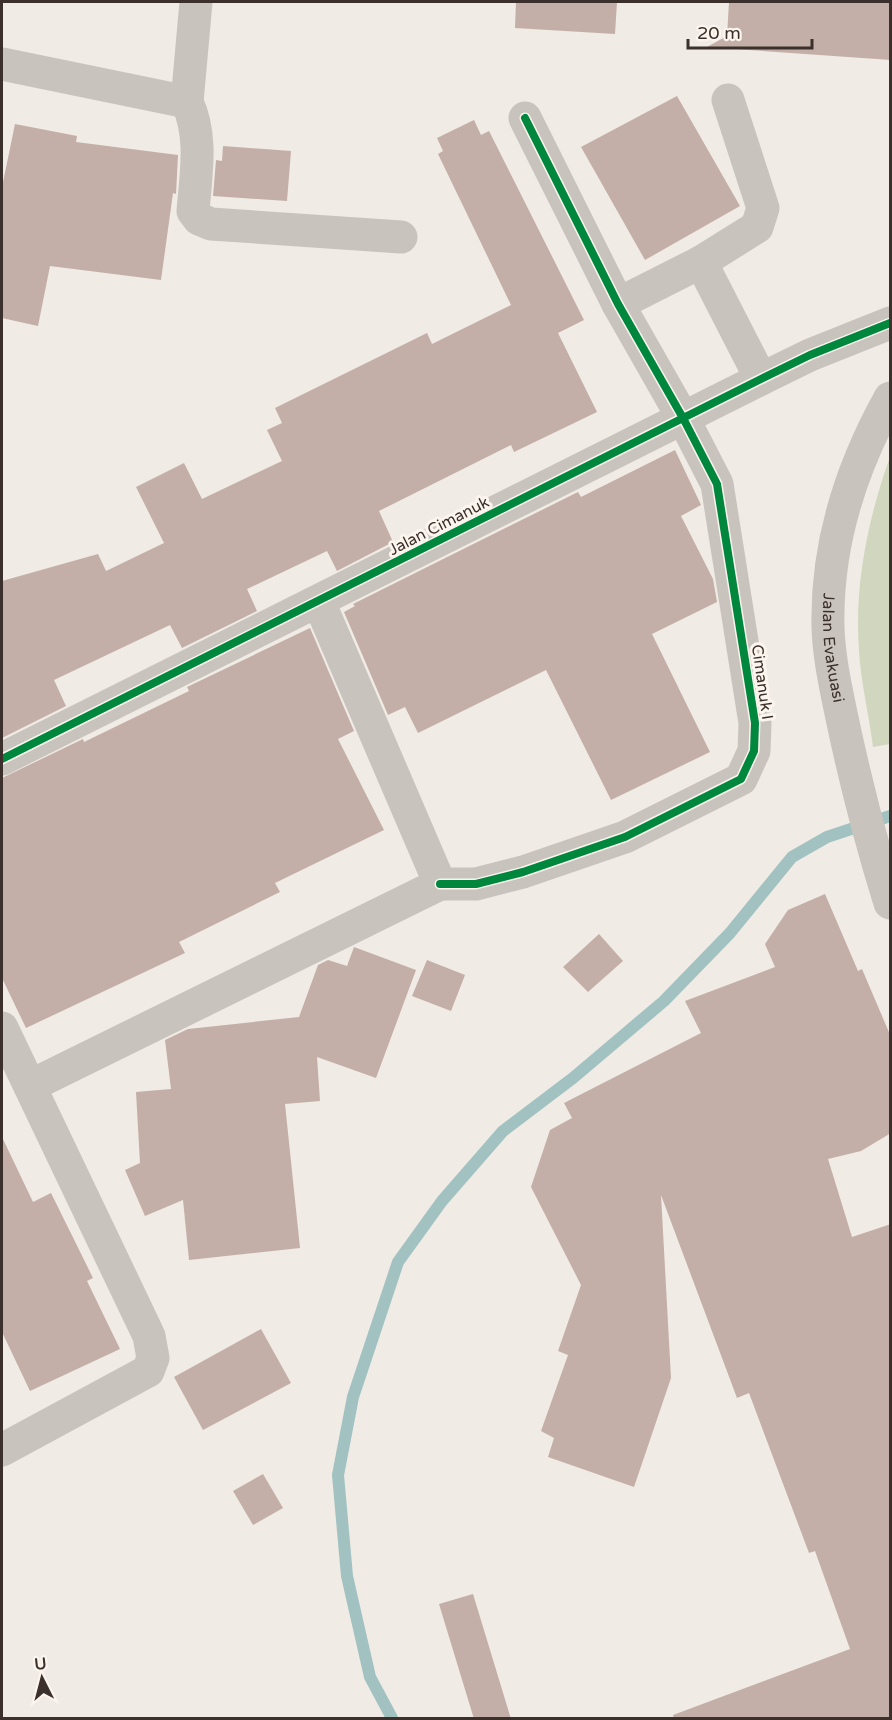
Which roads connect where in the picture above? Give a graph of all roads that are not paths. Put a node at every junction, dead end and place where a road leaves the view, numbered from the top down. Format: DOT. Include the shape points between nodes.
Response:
graph roads {
  1 [pos="196,2"];
  2 [pos="2,64"];
  3 [pos="728,100"];
  4 [pos="187,102"];
  5 [pos="525,118"];
  6 [pos="402,237"];
  7 [pos="701,262"];
  8 [pos="618,304"];
  9 [pos="891,323"];
  10 [pos="761,379"];
  11 [pos="891,398"];
  12 [pos="683,418"];
  13 [pos="319,602"];
  14 [pos="2,759"];
  15 [pos="440,884"];
  16 [pos="891,903"];
  17 [pos="2,1028"];
  18 [pos="30,1086"];
  19 [pos="2,1450"];
  1 -- 4 [label="street"];
  2 -- 4 [label="street"];
  3 -- 7 [label="street" via="763,208 757,227"];
  4 -- 6 [label="street" via="196,121 193,211 200,219 211,224"];
  5 -- 8 [label="street, Cimanuk I"];
  7 -- 8 [label="street"];
  7 -- 10 [label="street"];
  8 -- 12 [label="street, Cimanuk I"];
  9 -- 10 [label="street, Jalan Cimanuk"];
  10 -- 12 [label="street, Jalan Cimanuk"];
  11 -- 16 [label="street, Jalan Evakuasi" via="851,481 837,541 828,630 836,687 861,799"];
  12 -- 13 [label="street, Jalan Cimanuk"];
  12 -- 15 [label="street, Cimanuk I" via="717,484 755,723 754,751 741,779 625,837 476,884"];
  13 -- 14 [label="street, Jalan Cimanuk"];
  13 -- 15 [label="street"];
  15 -- 18 [label="street"];
  17 -- 18 [label="street"];
  18 -- 19 [label="street" via="149,1336 153,1358 148,1371"];
}
